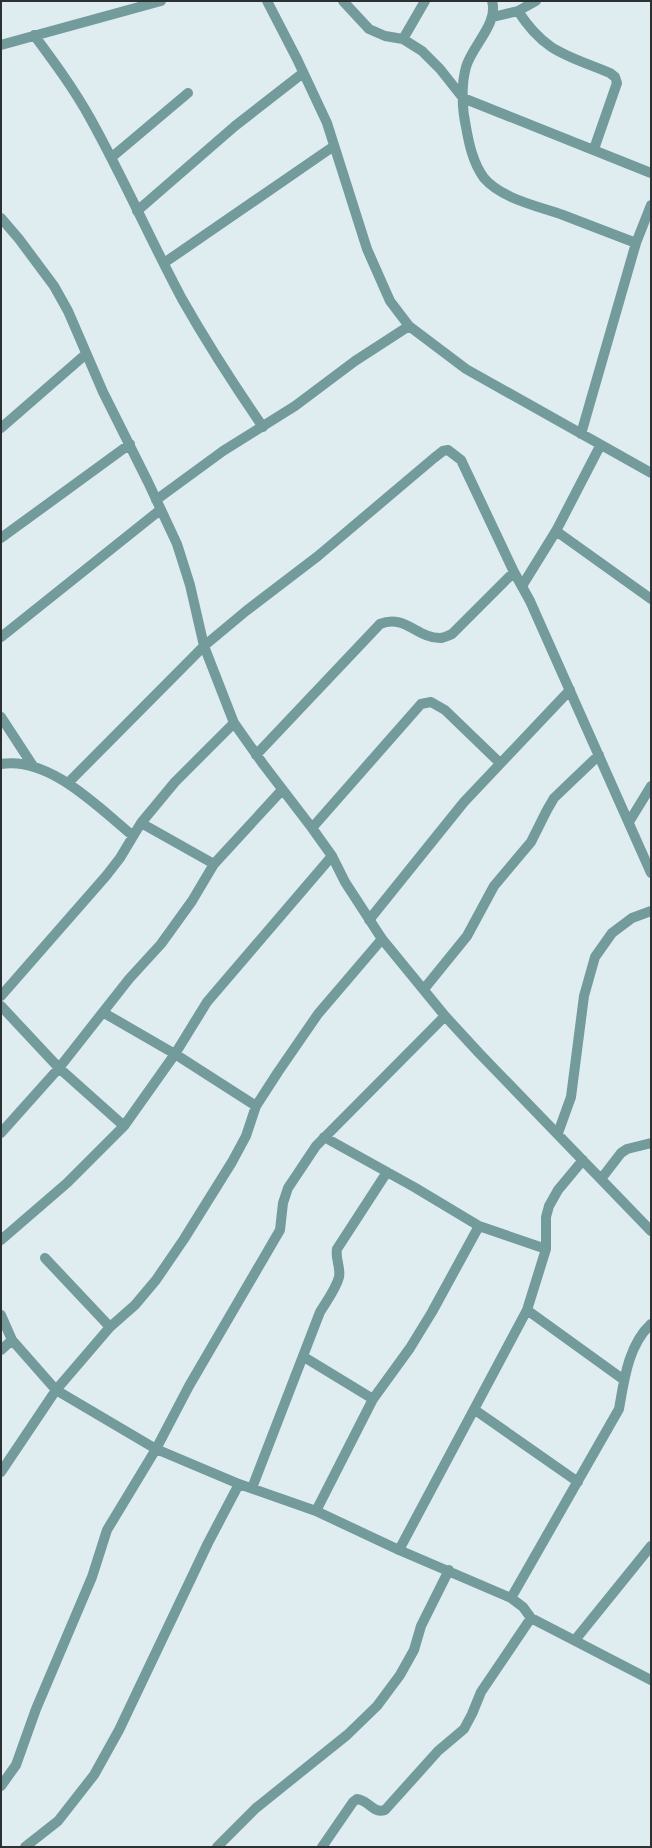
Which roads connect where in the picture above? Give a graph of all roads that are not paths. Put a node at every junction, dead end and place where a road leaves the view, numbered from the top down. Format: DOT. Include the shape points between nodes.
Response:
graph roads {
  1 [pos="161,1"];
  2 [pos="266,1"];
  3 [pos="343,1"];
  4 [pos="425,1"];
  5 [pos="492,1"];
  6 [pos="536,1"];
  7 [pos="518,10"];
  8 [pos="493,17"];
  9 [pos="34,35"];
  10 [pos="403,39"];
  11 [pos="1,45"];
  12 [pos="303,73"];
  13 [pos="188,93"];
  14 [pos="463,98"];
  15 [pos="334,146"];
  16 [pos="594,149"];
  17 [pos="112,157"];
  18 [pos="651,173"];
  19 [pos="651,205"];
  20 [pos="136,211"];
  21 [pos="1,218"];
  22 [pos="636,243"];
  23 [pos="164,263"];
  24 [pos="409,326"];
  25 [pos="86,354"];
  26 [pos="263,427"];
  27 [pos="1,428"];
  28 [pos="581,434"];
  29 [pos="130,444"];
  30 [pos="600,446"];
  31 [pos="651,473"];
  32 [pos="156,500"];
  33 [pos="160,510"];
  34 [pos="556,531"];
  35 [pos="1,538"];
  36 [pos="514,572"];
  37 [pos="522,586"];
  38 [pos="651,599"];
  39 [pos="1,635"];
  40 [pos="204,646"];
  41 [pos="570,690"];
  42 [pos="1,717"];
  43 [pos="234,722"];
  44 [pos="256,755"];
  45 [pos="599,755"];
  46 [pos="500,763"];
  47 [pos="1,764"];
  48 [pos="33,766"];
  49 [pos="68,783"];
  50 [pos="651,786"];
  51 [pos="282,790"];
  52 [pos="629,822"];
  53 [pos="141,823"];
  54 [pos="312,828"];
  55 [pos="132,835"];
  56 [pos="332,856"];
  57 [pos="214,864"];
  58 [pos="651,873"];
  59 [pos="651,911"];
  60 [pos="369,920"];
  61 [pos="382,939"];
  62 [pos="424,989"];
  63 [pos="1,996"];
  64 [pos="1,1006"];
  65 [pos="104,1013"];
  66 [pos="445,1016"];
  67 [pos="175,1054"];
  68 [pos="59,1068"];
  69 [pos="256,1106"];
  70 [pos="124,1126"];
  71 [pos="1,1133"];
  72 [pos="558,1133"];
  73 [pos="324,1138"];
  74 [pos="651,1143"];
  75 [pos="583,1160"];
  76 [pos="386,1172"];
  77 [pos="601,1179"];
  78 [pos="479,1226"];
  79 [pos="651,1231"];
  80 [pos="1,1240"];
  81 [pos="546,1249"];
  82 [pos="45,1258"];
  83 [pos="527,1310"];
  84 [pos="1,1315"];
  85 [pos="651,1324"];
  86 [pos="110,1327"];
  87 [pos="12,1340"];
  88 [pos="1,1350"];
  89 [pos="304,1357"];
  90 [pos="624,1380"];
  91 [pos="56,1390"];
  92 [pos="373,1400"];
  93 [pos="475,1410"];
  94 [pos="156,1449"];
  95 [pos="1,1472"];
  96 [pos="578,1482"];
  97 [pos="239,1484"];
  98 [pos="252,1488"];
  99 [pos="316,1511"];
  100 [pos="651,1546"];
  101 [pos="399,1550"];
  102 [pos="450,1570"];
  103 [pos="511,1598"];
  104 [pos="531,1618"];
  105 [pos="575,1640"];
  106 [pos="651,1680"];
  107 [pos="1,1786"];
  108 [pos="25,1847"];
  109 [pos="217,1847"];
  110 [pos="322,1847"];
  1 -- 9 [label="street"];
  2 -- 12 [label="street"];
  3 -- 10 [label="street" via="369,30"];
  4 -- 10 [label="street"];
  5 -- 8 [label="street"];
  6 -- 7 [label="street"];
  7 -- 8 [label="street"];
  7 -- 16 [label="street" via="529,28 547,45 561,54 616,77 617,83"];
  8 -- 14 [label="street" via="466,66"];
  9 -- 11 [label="street"];
  9 -- 17 [label="street" via="63,74"];
  10 -- 14 [label="street" via="422,51"];
  12 -- 15 [label="street" via="327,123"];
  12 -- 20 [label="street" via="235,126"];
  13 -- 17 [label="street"];
  14 -- 16 [label="street"];
  14 -- 22 [label="street" via="464,118 472,155 484,178 504,193 529,204"];
  15 -- 23 [label="street"];
  15 -- 24 [label="street" via="367,249 390,300"];
  16 -- 18 [label="street"];
  17 -- 20 [label="street"];
  19 -- 22 [label="street"];
  20 -- 23 [label="street"];
  21 -- 25 [label="street" via="54,286 68,311"];
  22 -- 28 [label="street"];
  23 -- 26 [label="street" via="228,376"];
  24 -- 26 [label="street"];
  24 -- 28 [label="street" via="466,369"];
  25 -- 27 [label="street"];
  25 -- 29 [label="street"];
  26 -- 32 [label="street" via="223,451"];
  28 -- 30 [label="street"];
  29 -- 32 [label="street"];
  29 -- 35 [label="street"];
  30 -- 31 [label="street"];
  30 -- 34 [label="street"];
  32 -- 33 [label="street"];
  33 -- 39 [label="street"];
  33 -- 40 [label="street" via="179,550"];
  34 -- 37 [label="street"];
  34 -- 38 [label="street"];
  36 -- 37 [label="street"];
  36 -- 40 [label="street" via="461,460 448,450 443,451 318,556"];
  36 -- 44 [label="street" via="452,634 441,638 398,621 389,620 380,624"];
  37 -- 41 [label="street"];
  40 -- 43 [label="street"];
  40 -- 49 [label="street"];
  41 -- 45 [label="street"];
  41 -- 46 [label="street"];
  42 -- 48 [label="street"];
  43 -- 44 [label="street"];
  43 -- 53 [label="street" via="175,782"];
  44 -- 51 [label="street"];
  45 -- 52 [label="street"];
  45 -- 62 [label="street" via="554,798 531,842 494,886 467,936"];
  46 -- 54 [label="street" via="445,710 431,702 421,704"];
  46 -- 60 [label="street" via="464,802"];
  47 -- 48 [label="street"];
  48 -- 49 [label="street"];
  49 -- 55 [label="street"];
  50 -- 52 [label="street"];
  51 -- 54 [label="street"];
  51 -- 57 [label="street"];
  52 -- 58 [label="street"];
  53 -- 55 [label="street"];
  53 -- 57 [label="street"];
  54 -- 56 [label="street"];
  55 -- 63 [label="street" via="120,858 106,876"];
  56 -- 60 [label="street"];
  56 -- 67 [label="street" via="207,1002"];
  57 -- 65 [label="street" via="192,901 161,944"];
  59 -- 72 [label="street" via="632,918 612,933 595,956 584,996 571,1097"];
  60 -- 61 [label="street"];
  61 -- 62 [label="street"];
  61 -- 69 [label="street" via="318,1014"];
  62 -- 66 [label="street"];
  64 -- 68 [label="street"];
  65 -- 67 [label="street"];
  65 -- 68 [label="street"];
  66 -- 72 [label="street"];
  66 -- 73 [label="street"];
  67 -- 69 [label="street"];
  67 -- 70 [label="street"];
  68 -- 70 [label="street"];
  68 -- 71 [label="street"];
  69 -- 86 [label="street" via="246,1136 232,1162 184,1239 152,1285 135,1305"];
  70 -- 80 [label="street" via="67,1183"];
  72 -- 75 [label="street"];
  73 -- 76 [label="street"];
  73 -- 94 [label="street" via="306,1158 288,1188 283,1202 280,1230 189,1386"];
  74 -- 77 [label="street" via="621,1153"];
  75 -- 77 [label="street"];
  75 -- 81 [label="street" via="558,1190 549,1206 546,1217"];
  76 -- 78 [label="street"];
  76 -- 89 [label="street" via="337,1249 339,1277 320,1312"];
  77 -- 79 [label="street"];
  78 -- 81 [label="street"];
  78 -- 92 [label="street" via="432,1312"];
  81 -- 83 [label="street"];
  82 -- 86 [label="street"];
  83 -- 90 [label="street"];
  83 -- 93 [label="street"];
  84 -- 87 [label="street"];
  85 -- 90 [label="street" via="636,1344"];
  86 -- 91 [label="street"];
  87 -- 88 [label="street"];
  87 -- 91 [label="street"];
  89 -- 92 [label="street"];
  89 -- 98 [label="street"];
  90 -- 96 [label="street" via="618,1410"];
  91 -- 94 [label="street"];
  91 -- 95 [label="street"];
  92 -- 99 [label="street"];
  93 -- 96 [label="street"];
  93 -- 101 [label="street"];
  94 -- 97 [label="street"];
  94 -- 107 [label="street" via="107,1530 92,1578 36,1709 16,1764"];
  96 -- 103 [label="street"];
  97 -- 98 [label="street"];
  97 -- 108 [label="street" via="119,1730 94,1775 58,1821"];
  98 -- 99 [label="street"];
  99 -- 101 [label="street"];
  100 -- 105 [label="street"];
  101 -- 102 [label="street"];
  102 -- 103 [label="street"];
  102 -- 109 [label="street" via="421,1626 414,1650 377,1706 346,1735 256,1808"];
  103 -- 104 [label="street" via="523,1607"];
  104 -- 105 [label="street"];
  104 -- 110 [label="street" via="481,1692 464,1729 438,1751 386,1810 374,1810 361,1799 353,1802"];
  105 -- 106 [label="street"];
}
